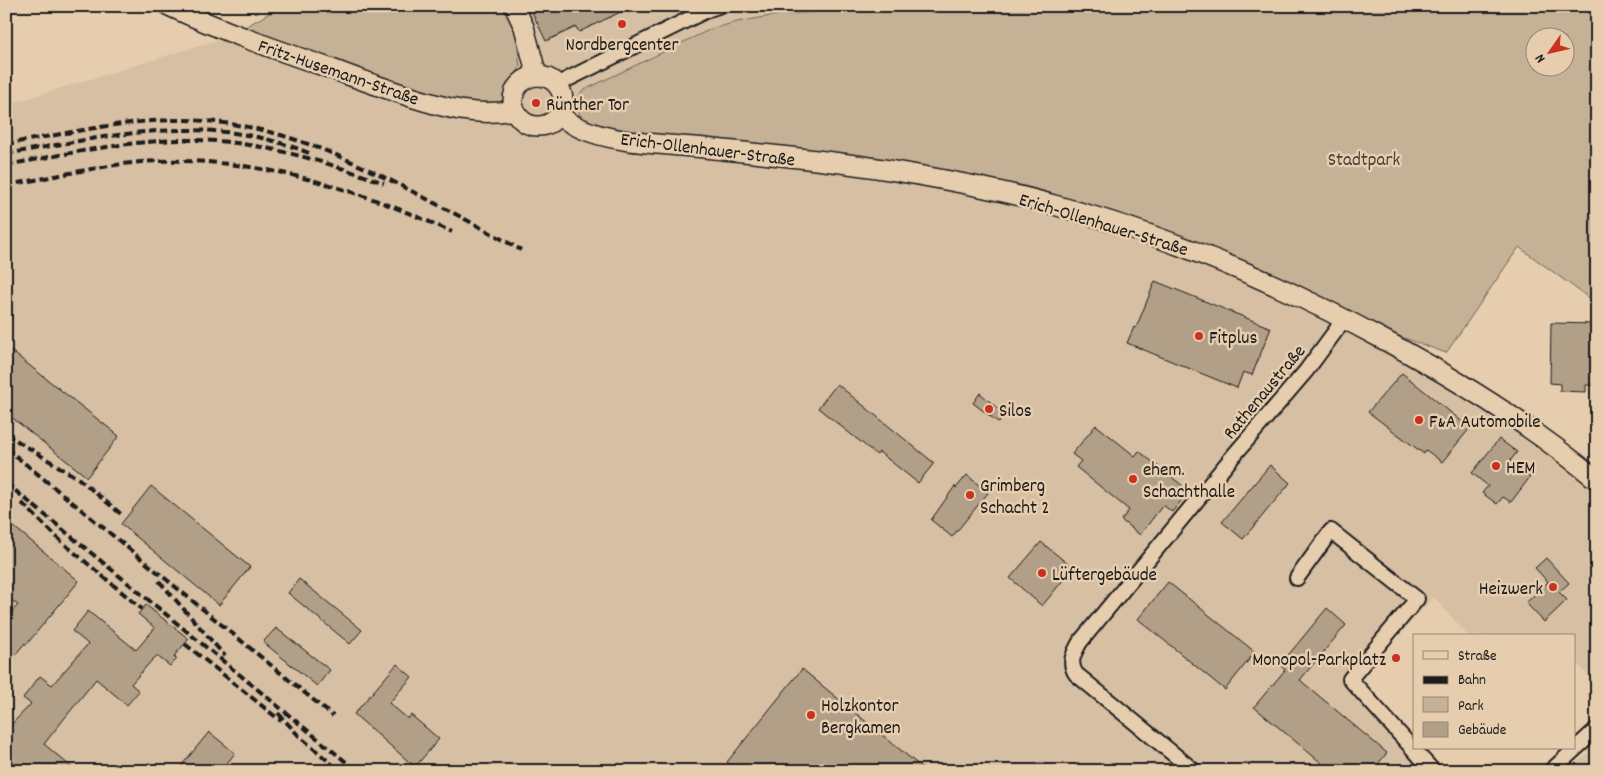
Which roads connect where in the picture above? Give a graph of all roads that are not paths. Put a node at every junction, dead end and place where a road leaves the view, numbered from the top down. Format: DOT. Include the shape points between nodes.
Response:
graph roads {
  1 [pos="169,6"];
  2 [pos="514,6"];
  3 [pos="718,6"];
  4 [pos="538,76"];
  5 [pos="556,85"];
  6 [pos="514,110"];
  7 [pos="559,115"];
  8 [pos="1343,318"];
  9 [pos="1597,480"];
  10 [pos="1297,578"];
  11 [pos="1597,729"];
  12 [pos="1576,748"];
  13 [pos="1413,749"];
  14 [pos="1414,750"];
  15 [pos="1574,750"];
  16 [pos="1194,771"];
  17 [pos="1433,771"];
  18 [pos="1551,771"];
  1 -- 6 [label="street, Fritz-Husemann-Straße" via="275,49 449,108 492,113"];
  2 -- 4 [label="street" via="524,27"];
  3 -- 5 [label="street"];
  4 -- 5 [label="street" via="548,78"];
  4 -- 6 [label="street" via="520,83 515,91"];
  5 -- 7 [label="street" via="563,101"];
  6 -- 7 [label="street" via="526,124 535,126 544,126"];
  7 -- 8 [label="street, Erich-Ollenhauer-Straße" via="577,127 616,138 892,171 1054,205 1131,228 1244,270"];
  8 -- 9 [label="street, Erich-Ollenhauer-Straße" via="1500,407"];
  8 -- 16 [label="street, Rathenaustraße" via="1306,371 1080,642 1073,656 1071,665 1076,674"];
  10 -- 13 [label="street" via="1331,531 1417,599 1350,679"];
  11 -- 12 [label="street"];
  14 -- 17 [label="street"];
  15 -- 18 [label="street"];
}
